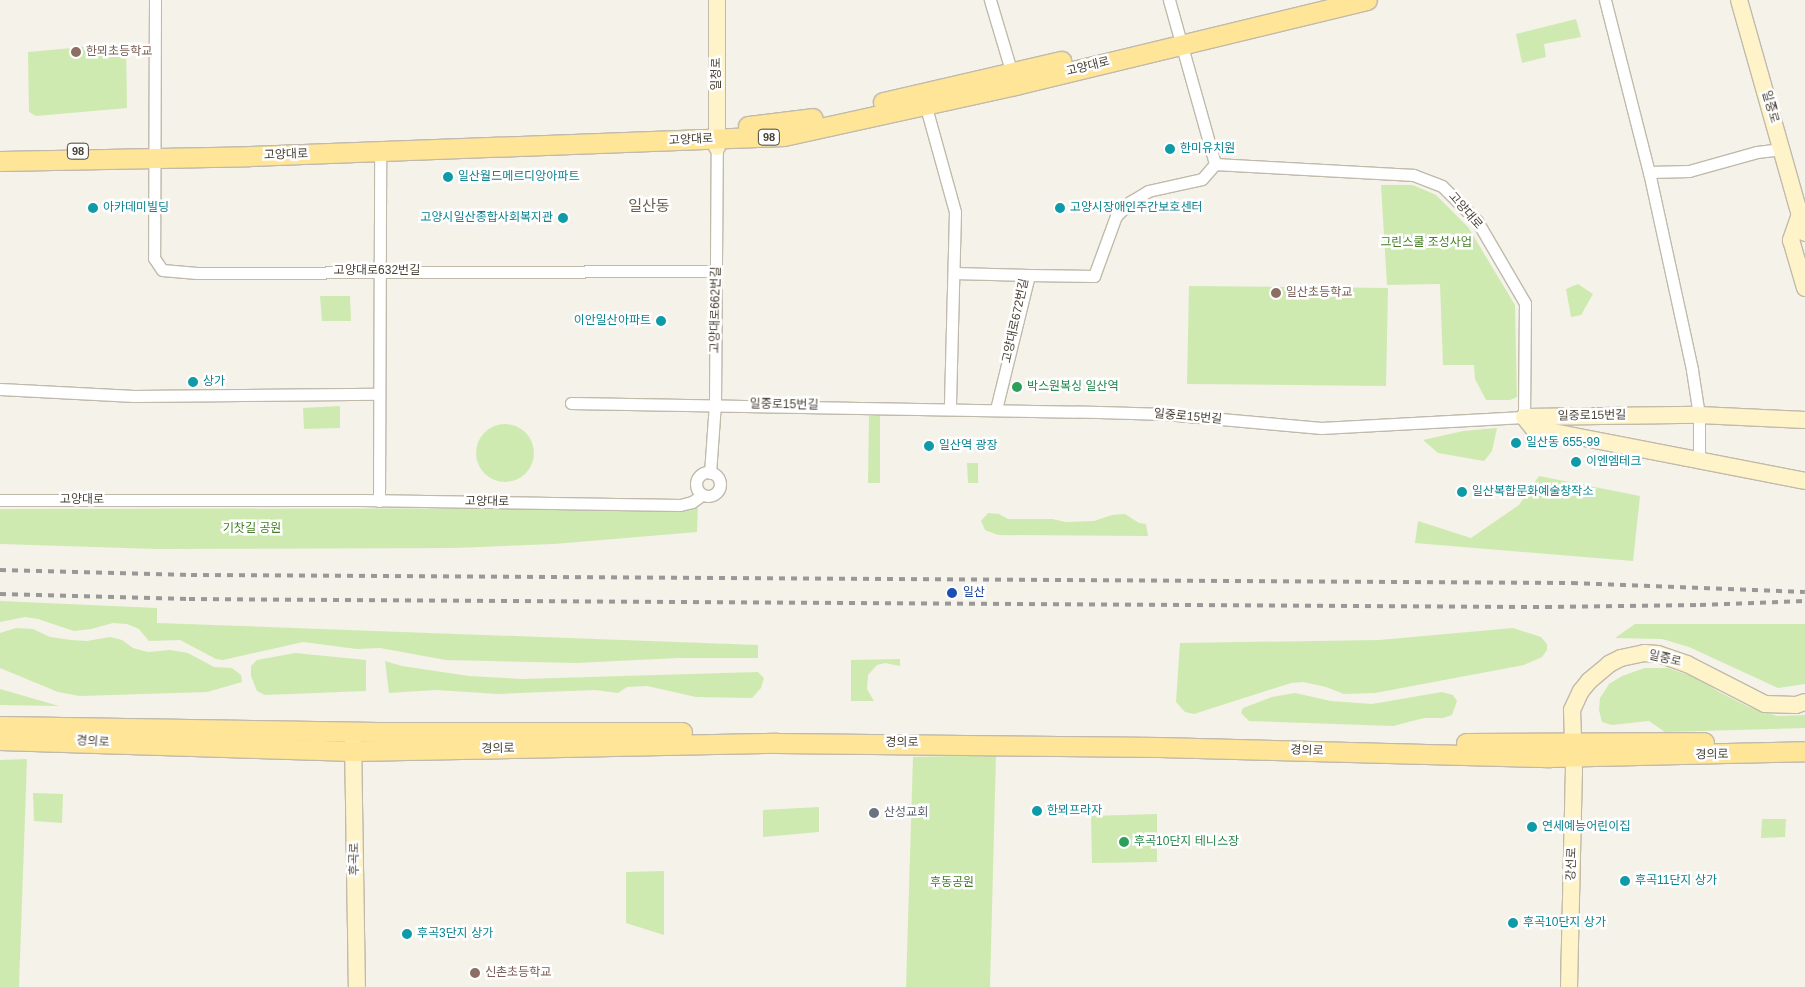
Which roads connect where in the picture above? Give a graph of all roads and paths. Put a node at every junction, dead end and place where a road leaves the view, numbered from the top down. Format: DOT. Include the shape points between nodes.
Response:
graph roads {
  1 [pos="155,0"];
  2 [pos="717,0"];
  3 [pos="990,0"];
  4 [pos="1169,0"];
  5 [pos="1313,0"];
  6 [pos="1367,0"];
  7 [pos="1605,0"];
  8 [pos="1739,0"];
  9 [pos="1180,45"];
  10 [pos="1013,79"];
  11 [pos="924,99"];
  12 [pos="717,138"];
  13 [pos="1782,149"];
  14 [pos="0,152"];
  15 [pos="380,152"];
  16 [pos="155,154"];
  17 [pos="0,160"];
  18 [pos="1215,164"];
  19 [pos="1649,172"];
  20 [pos="1803,218"];
  21 [pos="1805,233"];
  22 [pos="380,271"];
  23 [pos="716,271"];
  24 [pos="954,273"];
  25 [pos="1028,274"];
  26 [pos="1805,288"];
  27 [pos="0,389"];
  28 [pos="379,394"];
  29 [pos="571,403"];
  30 [pos="715,404"];
  31 [pos="950,409"];
  32 [pos="996,409"];
  33 [pos="1699,415"];
  34 [pos="1524,417"];
  35 [pos="1805,420"];
  36 [pos="1699,460"];
  37 [pos="710,472"];
  38 [pos="1805,481"];
  39 [pos="702,494"];
  40 [pos="0,500"];
  41 [pos="379,501"];
  42 [pos="1805,702"];
  43 [pos="0,726"];
  44 [pos="353,730"];
  45 [pos="0,740"];
  46 [pos="1805,740"];
  47 [pos="1573,749"];
  48 [pos="353,751"];
  49 [pos="1805,752"];
  50 [pos="356,987"];
  51 [pos="1569,987"];
  1 -- 16 [label="street"];
  2 -- 12 [label="street, 일청로"];
  3 -- 10 [label="street"];
  4 -- 9 [label="street"];
  5 -- 9 [label="main road, 고양대로 / 98"];
  6 -- 9 [label="main road, 고양대로 / 98"];
  7 -- 19 [label="street"];
  8 -- 13 [label="street, 일중로"];
  9 -- 10 [label="main road, 고양대로 / 98"];
  9 -- 18 [label="street"];
  10 -- 11 [label="main road, 고양대로 / 98"];
  11 -- 12 [label="main road, 고양대로 / 98" via="783,122"];
  11 -- 24 [label="street" via="954,204"];
  12 -- 15 [label="main road, 고양대로 / 98"];
  12 -- 16 [label="main road, 고양대로 / 98" via="598,135"];
  12 -- 23 [label="street, 고양대로662번길"];
  13 -- 19 [label="street" via="1757,152 1689,171"];
  13 -- 20 [label="street, 일중로"];
  14 -- 16 [label="main road, 고양대로 / 98"];
  15 -- 16 [label="main road, 고양대로 / 98"];
  15 -- 22 [label="street"];
  16 -- 17 [label="main road, 고양대로 / 98"];
  16 -- 22 [label="street, 고양대로632번길" via="154,258 162,270 196,273"];
  18 -- 25 [label="street" via="1202,179 1148,191 1130,202 1116,216 1094,276"];
  18 -- 34 [label="street, 고양대로" via="1412,175 1442,186 1477,221 1525,303"];
  19 -- 33 [label="street"];
  20 -- 21 [label="street, 일중로"];
  20 -- 26 [label="street" via="1791,240"];
  22 -- 23 [label="street, 고양대로632번길"];
  22 -- 28 [label="street"];
  23 -- 30 [label="street, 고양대로662번길"];
  24 -- 25 [label="street, 고양대로672번길"];
  24 -- 31 [label="street"];
  25 -- 32 [label="street, 고양대로672번길"];
  27 -- 28 [label="street" via="134,396"];
  28 -- 41 [label="street"];
  29 -- 30 [label="street, 일중로15번길"];
  30 -- 31 [label="street, 일중로15번길"];
  30 -- 37 [label="street, 고양대로662번길"];
  31 -- 32 [label="street, 일중로15번길"];
  32 -- 34 [label="street, 일중로15번길" via="1165,414 1321,428"];
  33 -- 34 [label="street, 일중로15번길"];
  33 -- 35 [label="street, 일중로15번길"];
  33 -- 36 [label="street"];
  34 -- 36 [label="street" via="1533,428"];
  36 -- 38 [label="street"];
  37 -- 39 [label="street" via="697,480 697,488"];
  37 -- 39 [label="street" via="718,479 718,490 709,496"];
  39 -- 41 [label="street, 고양대로" via="692,502 680,505"];
  40 -- 41 [label="street, 고양대로"];
  42 -- 47 [label="street, 일중로" via="1796,705 1765,704 1671,658 1644,653 1632,655 1609,664 1581,691 1572,710"];
  43 -- 44 [label="main road, 경의로"];
  44 -- 47 [label="main road, 경의로" via="777,732"];
  44 -- 48 [label="street, 후곡로"];
  45 -- 48 [label="main road, 경의로"];
  46 -- 47 [label="main road, 경의로"];
  47 -- 48 [label="main road, 경의로" via="816,743"];
  47 -- 49 [label="main road, 경의로"];
  47 -- 51 [label="street, 강선로"];
  48 -- 50 [label="street, 후곡로"];
}
